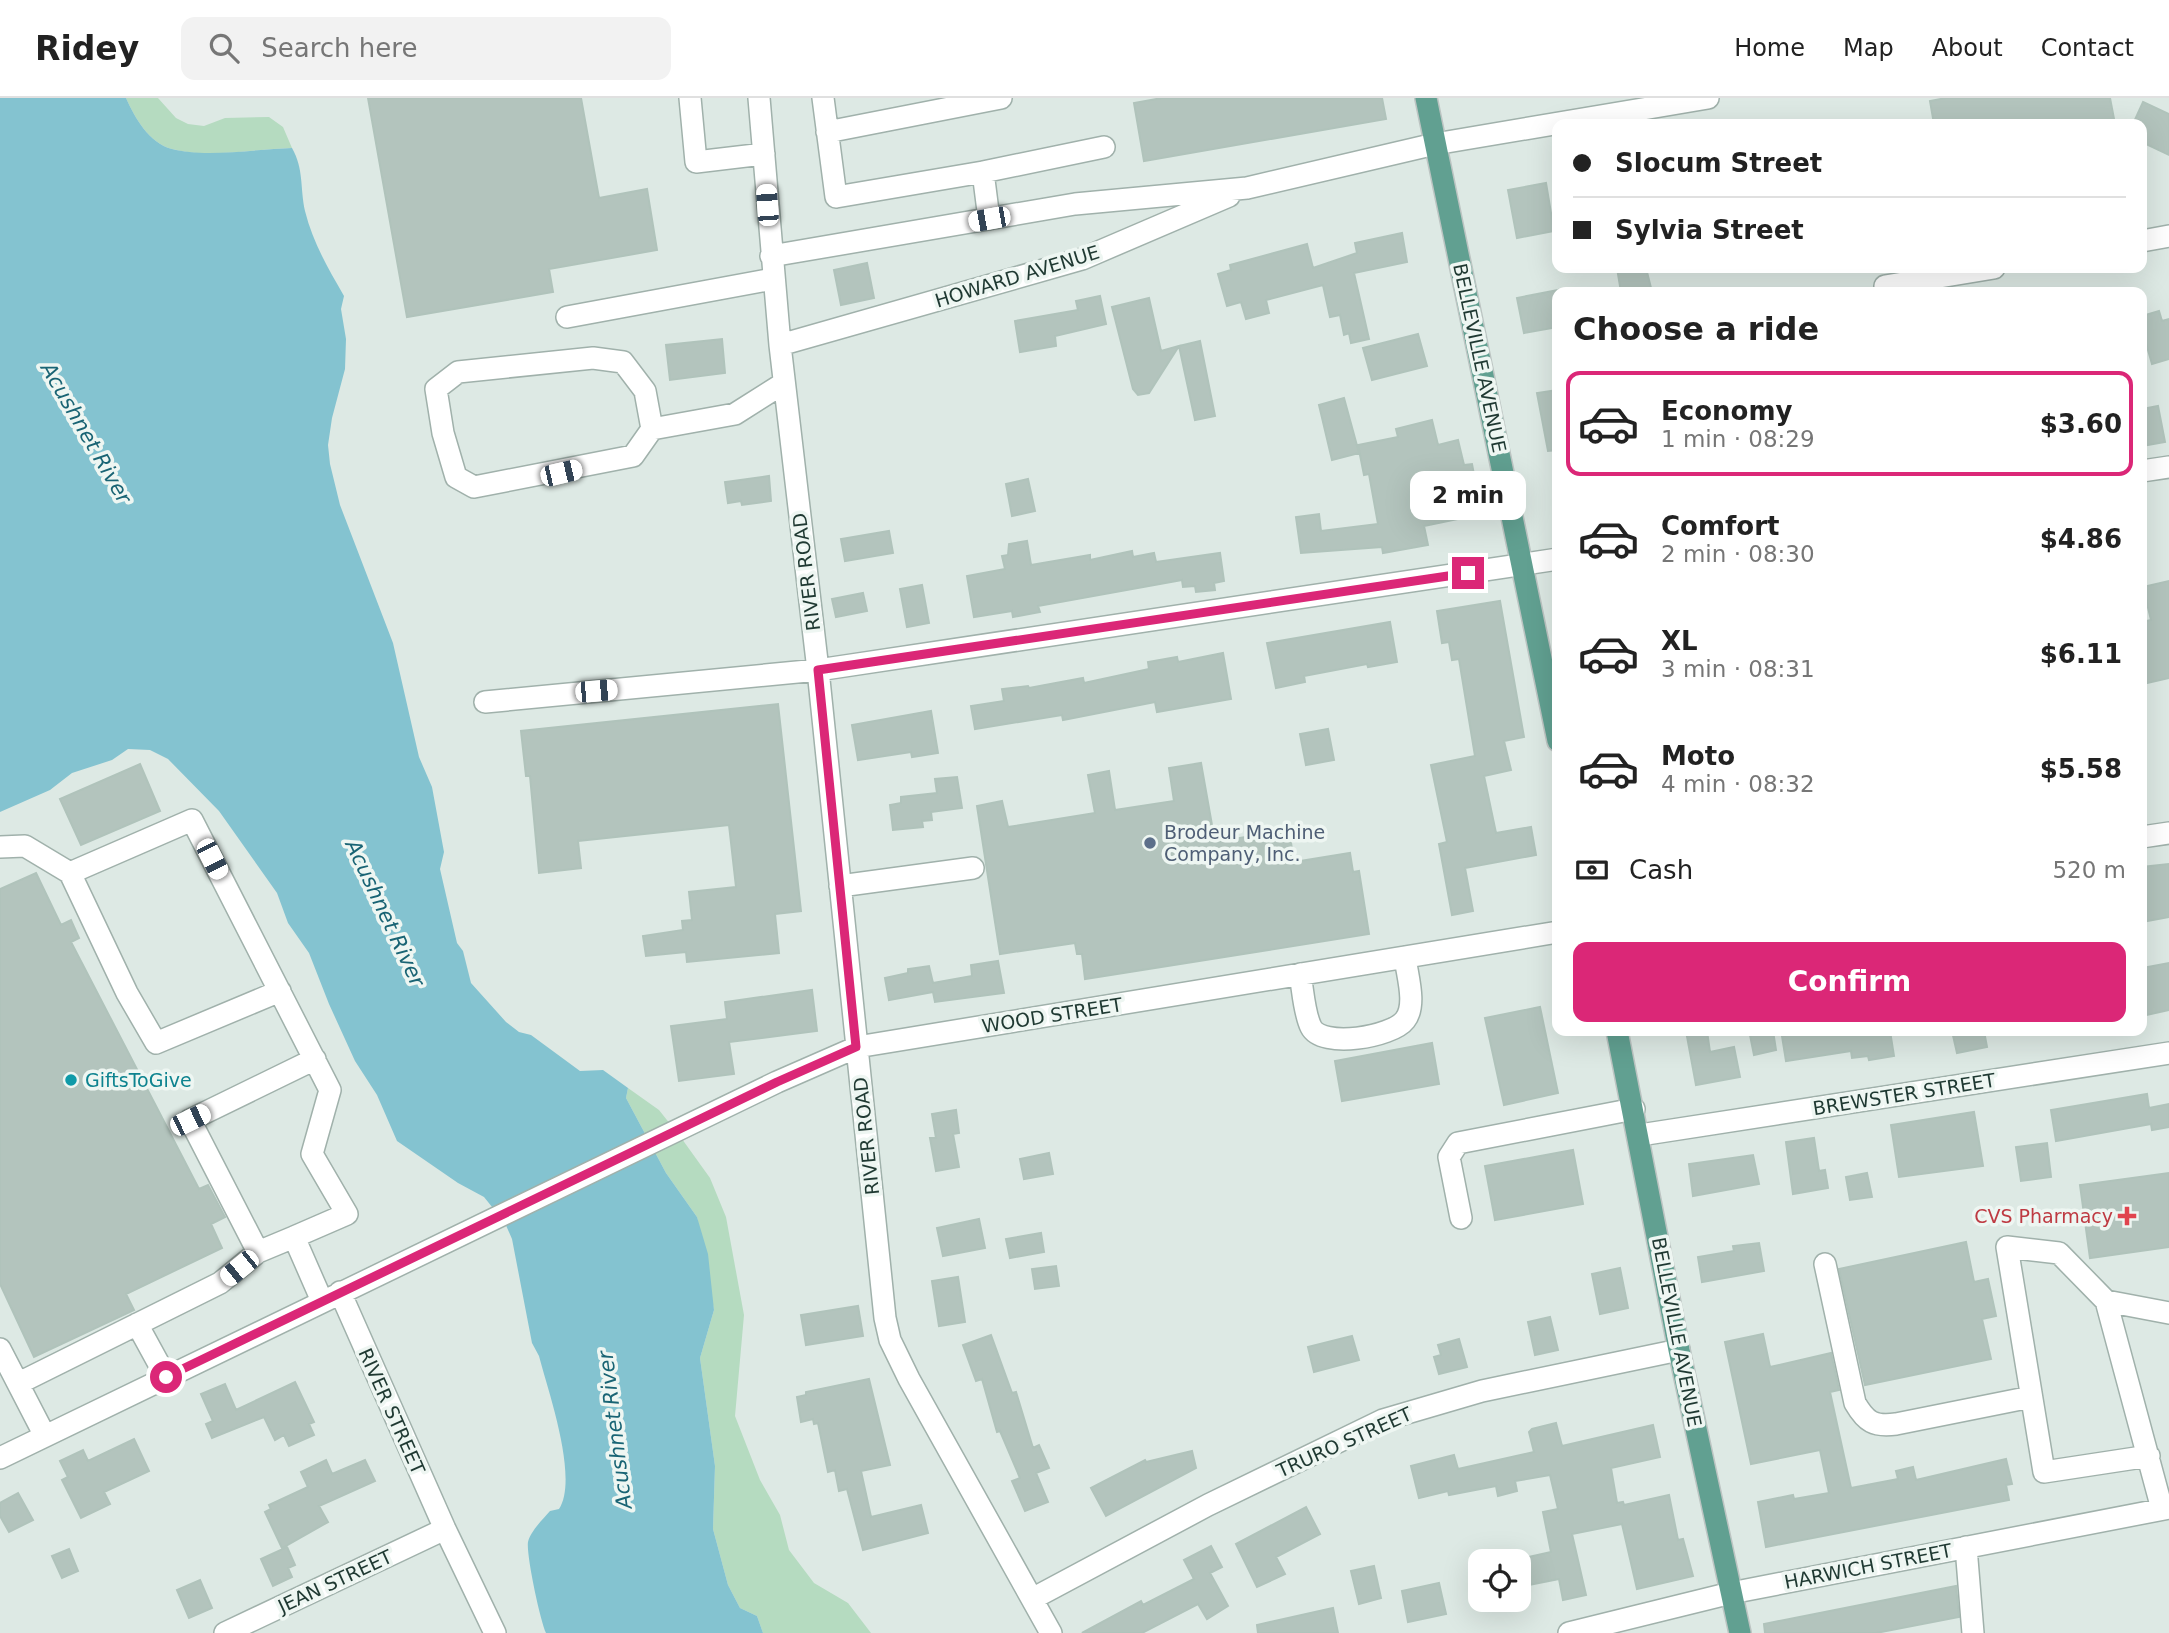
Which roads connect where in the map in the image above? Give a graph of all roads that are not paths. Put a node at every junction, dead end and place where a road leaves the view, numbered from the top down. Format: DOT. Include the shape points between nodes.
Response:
graph roads {
  1 [pos="690,98"];
  2 [pos="759,98"];
  3 [pos="823,98"];
  4 [pos="1000,98"];
  5 [pos="1426,98"];
  6 [pos="1708,98"];
  7 [pos="1583,119"];
  8 [pos="1552,124"];
  9 [pos="827,132"];
  10 [pos="1435,144"];
  11 [pos="1104,147"];
  12 [pos="764,154"];
  13 [pos="983,172"];
  14 [pos="1247,188"];
  15 [pos="989,219"];
  16 [pos="2169,236"];
  17 [pos="2147,240"];
  18 [pos="771,256"];
  19 [pos="1964,273"];
  20 [pos="773,279"];
  21 [pos="1885,286"];
  22 [pos="567,317"];
  23 [pos="780,345"];
  24 [pos="784,383"];
  25 [pos="652,429"];
  26 [pos="2169,467"];
  27 [pos="2147,470"];
  28 [pos="1552,560"];
  29 [pos="1522,564"];
  30 [pos="818,670"];
  31 [pos="485,702"];
  32 [pos="1552,712"];
  33 [pos="2169,833"];
  34 [pos="2147,836"];
  35 [pos="0,846"];
  36 [pos="973,868"];
  37 [pos="71,873"];
  38 [pos="840,886"];
  39 [pos="1552,933"];
  40 [pos="1405,957"];
  41 [pos="1300,974"];
  42 [pos="279,991"];
  43 [pos="1618,1036"];
  44 [pos="856,1047"];
  45 [pos="2169,1053"];
  46 [pos="315,1059"];
  47 [pos="1634,1109"];
  48 [pos="1640,1135"];
  49 [pos="1461,1218"];
  50 [pos="294,1237"];
  51 [pos="258,1252"];
  52 [pos="1825,1264"];
  53 [pos="331,1297"];
  54 [pos="2106,1301"];
  55 [pos="2169,1313"];
  56 [pos="137,1324"];
  57 [pos="0,1349"];
  58 [pos="1679,1350"];
  59 [pos="166,1377"];
  60 [pos="19,1383"];
  61 [pos="2031,1397"];
  62 [pos="46,1436"];
  63 [pos="2148,1456"];
  64 [pos="0,1458"];
  65 [pos="2166,1509"];
  66 [pos="445,1529"];
  67 [pos="1966,1548"];
  68 [pos="1731,1593"];
  69 [pos="1032,1599"];
  70 [pos="225,1633"];
  71 [pos="495,1633"];
  72 [pos="1051,1633"];
  73 [pos="1569,1633"];
  74 [pos="1740,1633"];
  75 [pos="1973,1633"];
  1 -- 12 [label="street" via="696,162"];
  2 -- 12 [label="street, RIVER ROAD"];
  3 -- 9 [label="street"];
  4 -- 9 [label="street"];
  5 -- 10 [label="main road, BELLEVILLE AVENUE"];
  6 -- 7 [label="street, HOWARD AVENUE"];
  8 -- 10 [label="street, HOWARD AVENUE"];
  9 -- 13 [label="street" via="836,197"];
  10 -- 14 [label="street, HOWARD AVENUE"];
  10 -- 29 [label="main road, BELLEVILLE AVENUE"];
  11 -- 13 [label="street"];
  12 -- 18 [label="street, RIVER ROAD"];
  13 -- 15 [label="street"];
  14 -- 15 [label="street, HOWARD AVENUE" via="1075,204"];
  14 -- 23 [label="street, HOWARD AVENUE" via="1082,259"];
  15 -- 18 [label="street, HOWARD AVENUE"];
  16 -- 17 [label="street"];
  18 -- 20 [label="street, RIVER ROAD"];
  19 -- 21 [label="street"];
  20 -- 22 [label="street"];
  20 -- 23 [label="street, RIVER ROAD"];
  23 -- 24 [label="street, RIVER ROAD"];
  24 -- 25 [label="street" via="735,414"];
  24 -- 30 [label="street, RIVER ROAD"];
  25 -- 25 [label="street" via="633,456 474,487 456,477 436,389 458,372 593,358 623,362 645,391"];
  26 -- 27 [label="street"];
  28 -- 29 [label="street"];
  29 -- 30 [label="street"];
  29 -- 32 [label="main road, BELLEVILLE AVENUE"];
  30 -- 31 [label="street"];
  30 -- 38 [label="street, RIVER ROAD"];
  33 -- 34 [label="street"];
  35 -- 37 [label="street" via="25,846"];
  36 -- 38 [label="street"];
  37 -- 42 [label="street" via="127,993 156,1043"];
  37 -- 42 [label="street" via="192,820"];
  38 -- 44 [label="street, RIVER ROAD"];
  39 -- 40 [label="street, WOOD STREET"];
  40 -- 41 [label="street, WOOD STREET"];
  40 -- 41 [label="street" via="1411,1003 1406,1020 1388,1032 1335,1040 1319,1036 1311,1027"];
  41 -- 44 [label="street, WOOD STREET"];
  42 -- 46 [label="street"];
  43 -- 47 [label="main road, BELLEVILLE AVENUE"];
  44 -- 53 [label="street, WOOD STREET"];
  44 -- 69 [label="street, RIVER ROAD" via="890,1340"];
  45 -- 48 [label="street, BREWSTER STREET"];
  46 -- 50 [label="street" via="330,1090 312,1154 347,1214"];
  46 -- 51 [label="street" via="190,1120"];
  47 -- 48 [label="main road, BELLEVILLE AVENUE"];
  47 -- 49 [label="street" via="1458,1143 1449,1157"];
  48 -- 58 [label="main road, BELLEVILLE AVENUE"];
  50 -- 51 [label="street"];
  50 -- 53 [label="street, RIVER STREET"];
  51 -- 56 [label="street" via="220,1283"];
  52 -- 61 [label="street" via="1855,1403 1865,1420 1880,1426 1896,1424"];
  53 -- 59 [label="street, WOOD STREET"];
  53 -- 66 [label="street, RIVER STREET"];
  54 -- 55 [label="street"];
  54 -- 61 [label="street" via="2059,1253 2007,1247"];
  54 -- 63 [label="street"];
  56 -- 59 [label="street"];
  56 -- 60 [label="street"];
  57 -- 60 [label="street"];
  58 -- 68 [label="main road, BELLEVILLE AVENUE"];
  58 -- 69 [label="street, TRURO STREET" via="1482,1391 1383,1420 1208,1505"];
  59 -- 62 [label="street, WOOD STREET"];
  60 -- 62 [label="street"];
  61 -- 63 [label="street" via="2044,1472"];
  62 -- 64 [label="street, WOOD STREET"];
  63 -- 65 [label="street"];
  65 -- 67 [label="street, HARWICH STREET"];
  66 -- 70 [label="street, JEAN STREET"];
  66 -- 71 [label="street, RIVER STREET"];
  67 -- 68 [label="street, HARWICH STREET"];
  67 -- 75 [label="street"];
  68 -- 73 [label="street, HARWICH STREET"];
  68 -- 74 [label="main road, BELLEVILLE AVENUE"];
  69 -- 72 [label="street, RIVER ROAD"];
}
